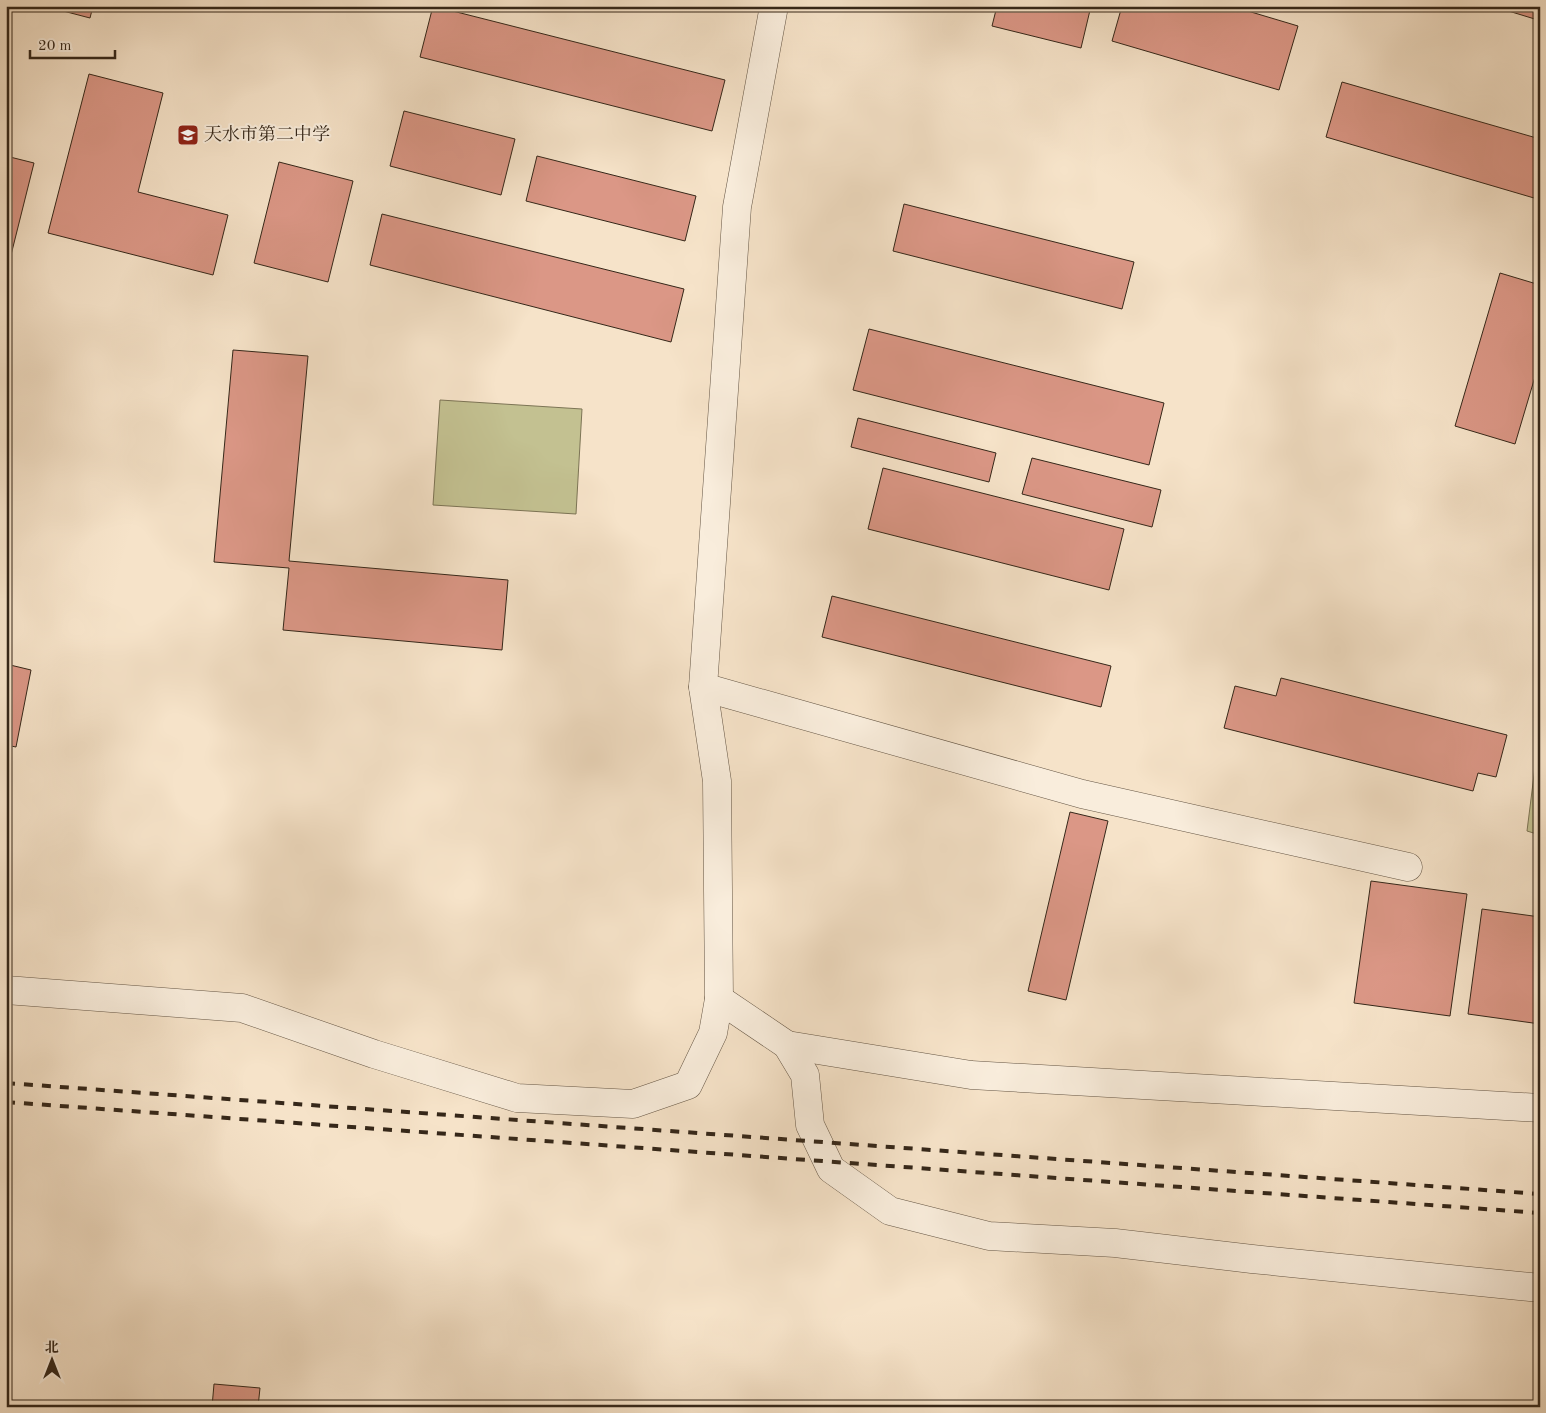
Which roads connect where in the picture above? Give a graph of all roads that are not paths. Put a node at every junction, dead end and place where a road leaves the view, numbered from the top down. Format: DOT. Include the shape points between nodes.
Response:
graph roads {
  1 [pos="774,6"];
  2 [pos="703,687"];
  3 [pos="1408,868"];
  4 [pos="6,990"];
  5 [pos="719,999"];
  6 [pos="787,1045"];
  7 [pos="1540,1108"];
  8 [pos="1540,1288"];
  1 -- 2 [label="street" via="737,207"];
  2 -- 3 [label="street" via="1082,794"];
  2 -- 5 [label="street" via="717,781"];
  4 -- 5 [label="street" via="242,1008 374,1054 518,1098 633,1104 688,1085 713,1033"];
  5 -- 6 [label="street"];
  6 -- 7 [label="street" via="971,1075"];
  6 -- 8 [label="street" via="806,1075 810,1125 831,1169 890,1211 989,1236 1115,1242"];
}
